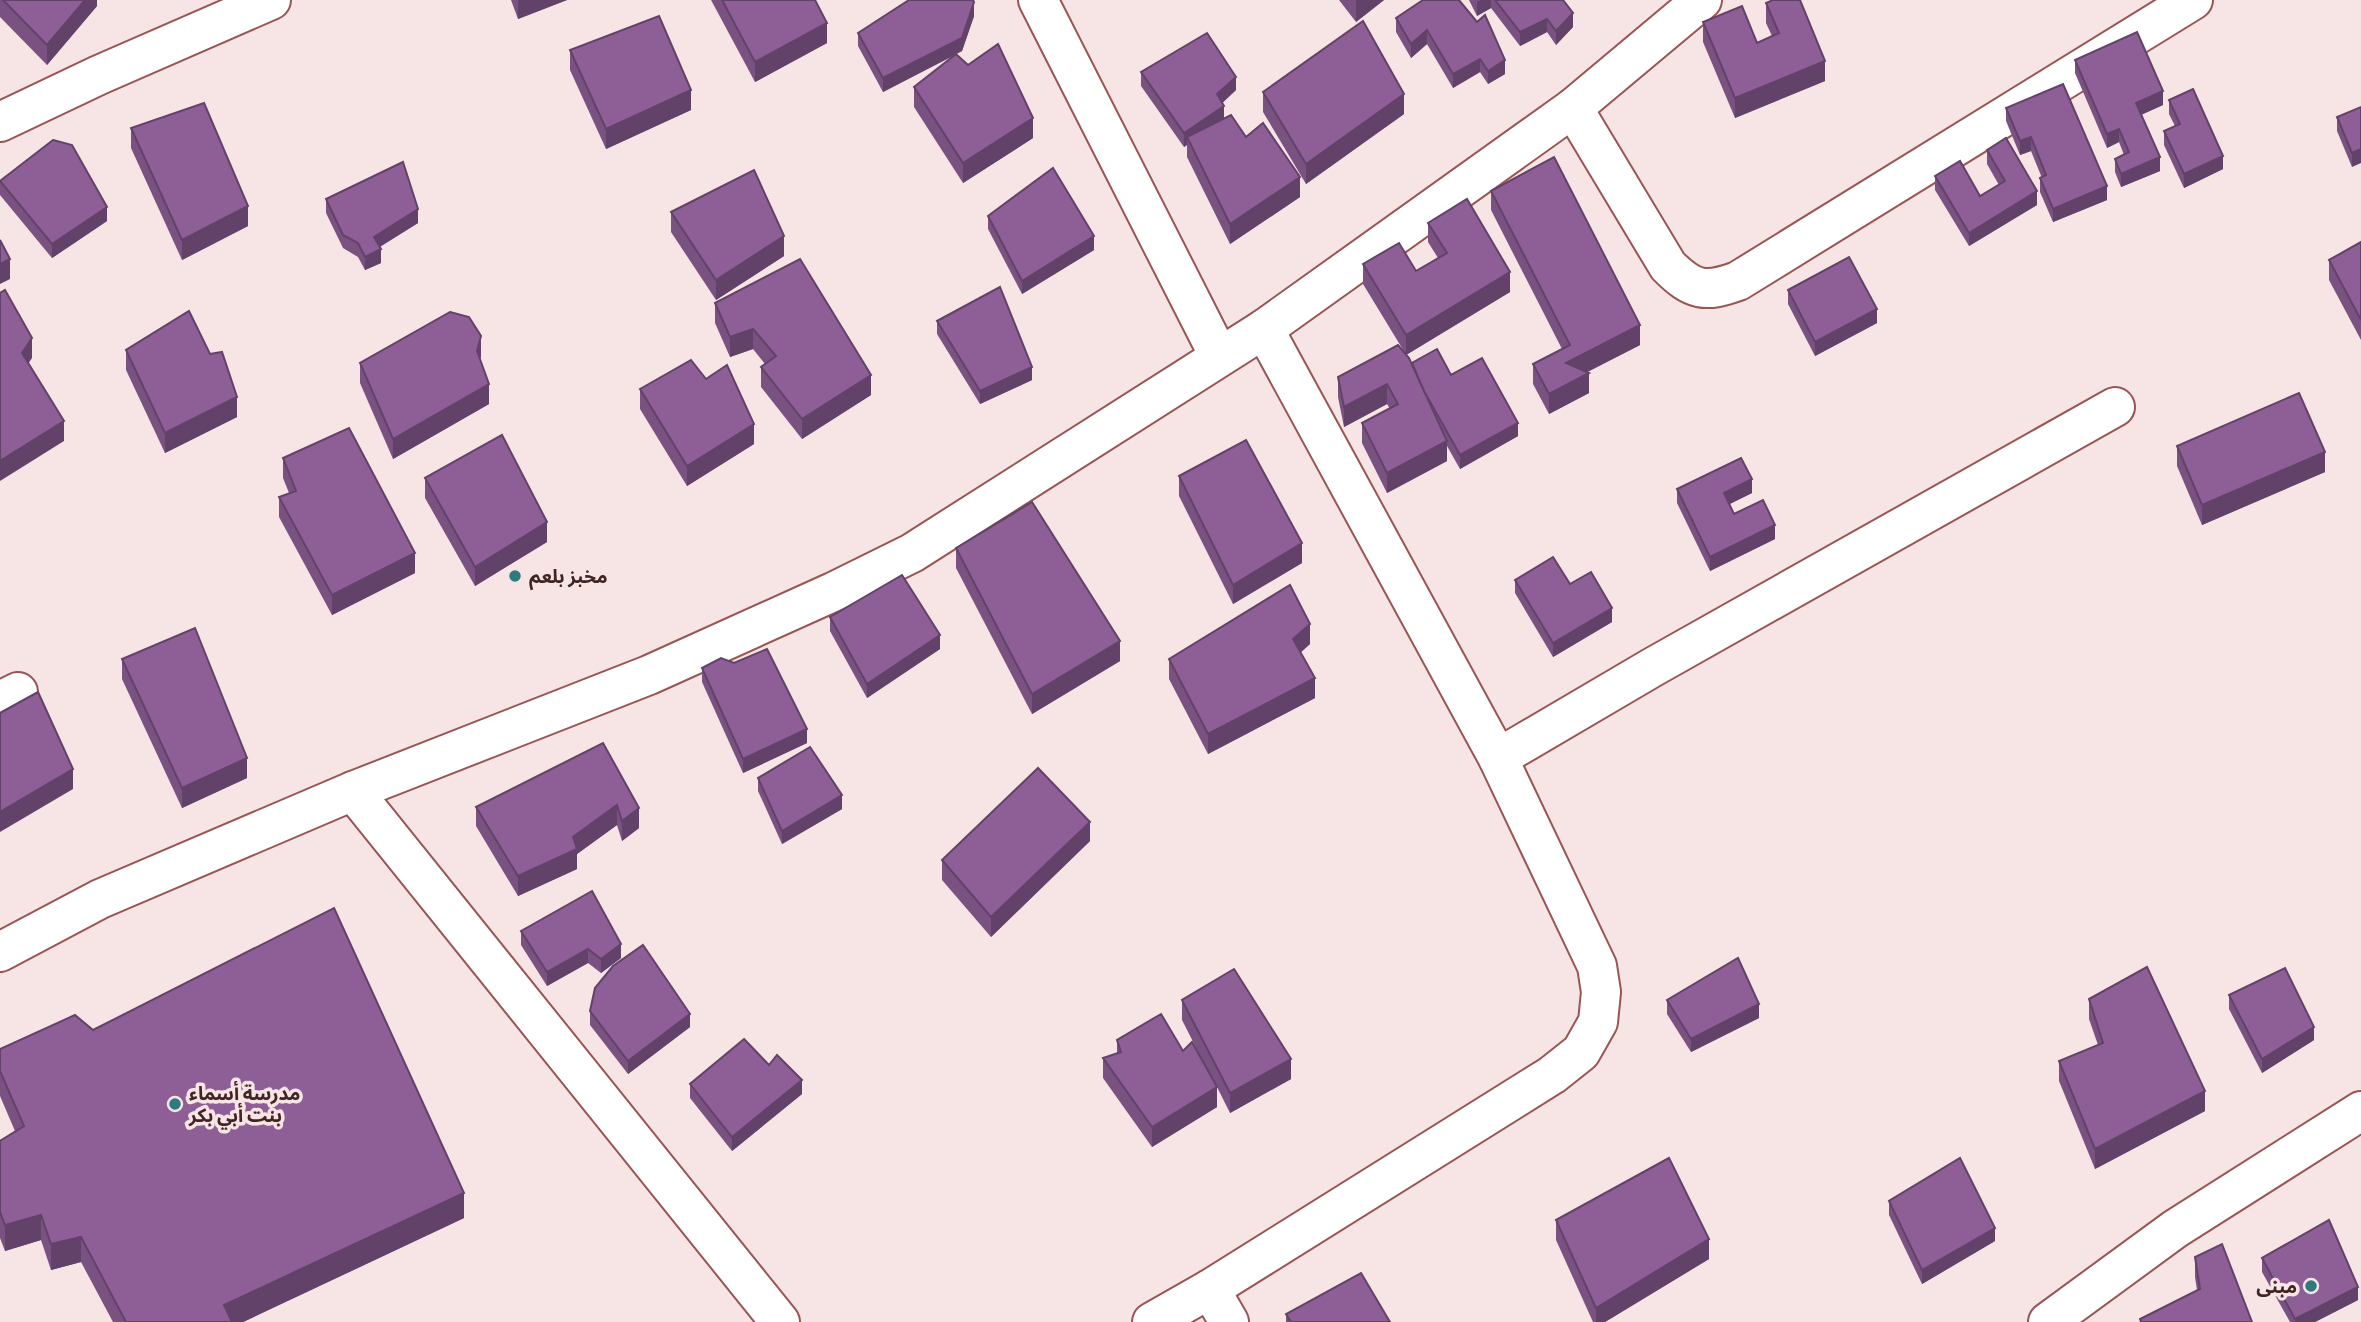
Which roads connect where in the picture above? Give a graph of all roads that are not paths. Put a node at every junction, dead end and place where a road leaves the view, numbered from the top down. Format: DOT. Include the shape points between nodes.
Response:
graph roads {
  1 [pos="271,0"];
  2 [pos="1038,0"];
  3 [pos="1702,0"];
  4 [pos="2193,0"];
  5 [pos="1573,108"];
  6 [pos="0,122"];
  7 [pos="1264,329"];
  8 [pos="1219,356"];
  9 [pos="2115,407"];
  10 [pos="1498,758"];
  11 [pos="354,791"];
  12 [pos="0,952"];
  13 [pos="2361,1111"];
  14 [pos="1210,1289"];
  15 [pos="780,1322"];
  16 [pos="1152,1322"];
  17 [pos="1229,1322"];
  18 [pos="2048,1322"];
  1 -- 6 [label="street"];
  2 -- 8 [label="street"];
  3 -- 5 [label="street"];
  4 -- 5 [label="street" via="1738,281 1717,289 1698,288 1668,266"];
  5 -- 7 [label="street"];
  7 -- 8 [label="street"];
  7 -- 10 [label="street"];
  8 -- 11 [label="street" via="912,553 649,675"];
  9 -- 10 [label="street"];
  10 -- 14 [label="street" via="1597,966 1601,992 1598,1022 1581,1052 1552,1075"];
  11 -- 12 [label="street" via="100,899"];
  11 -- 15 [label="street"];
  13 -- 18 [label="street" via="2175,1228"];
  14 -- 16 [label="street"];
  14 -- 17 [label="street"];
}
